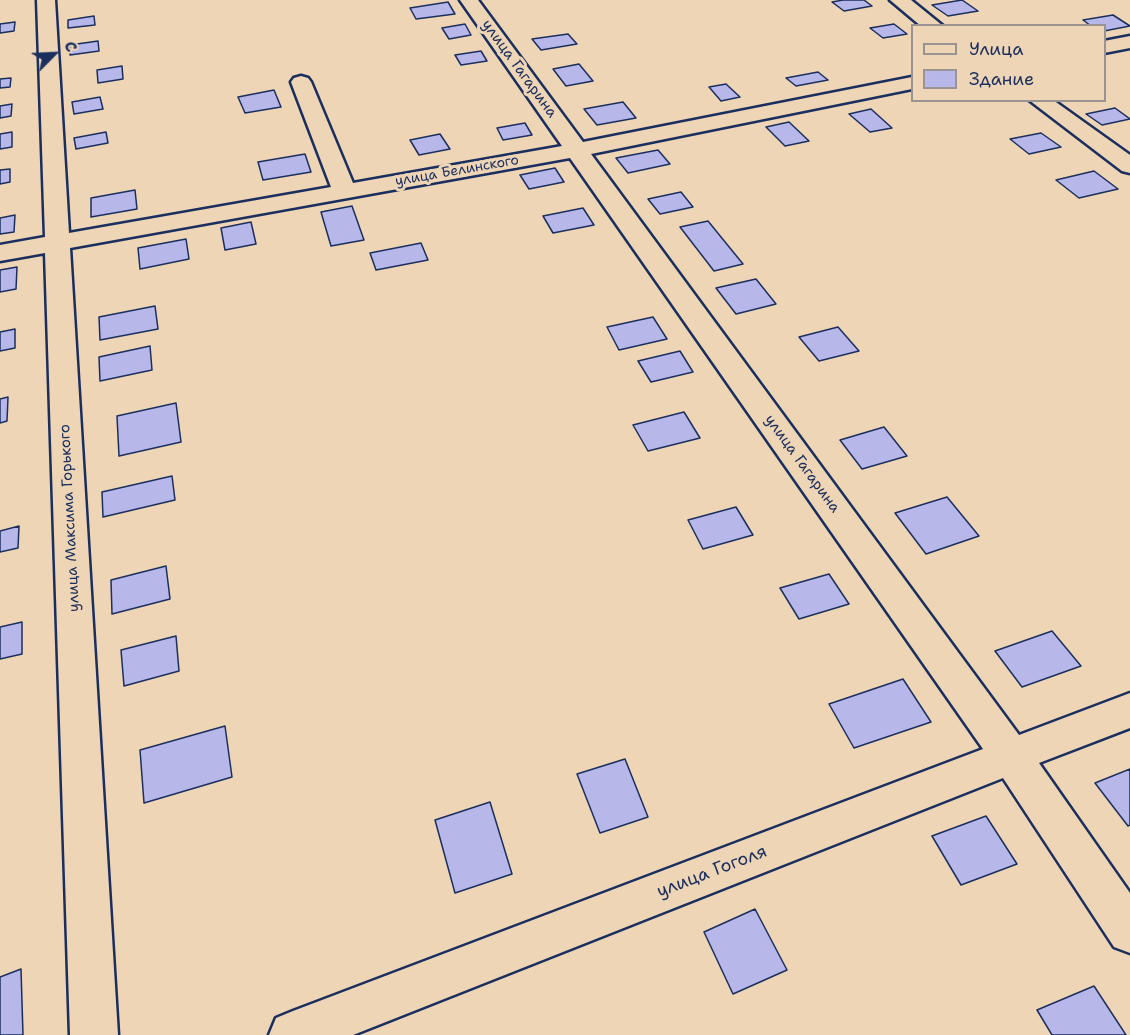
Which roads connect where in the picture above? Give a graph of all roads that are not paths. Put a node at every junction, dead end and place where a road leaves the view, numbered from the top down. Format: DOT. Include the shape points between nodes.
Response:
graph roads {
  1 [pos="46,0"];
  2 [pos="469,0"];
  3 [pos="899,0"];
  4 [pos="931,24"];
  5 [pos="1130,42"];
  6 [pos="1106,47"];
  7 [pos="301,82"];
  8 [pos="911,83"];
  9 [pos="1042,102"];
  10 [pos="576,150"];
  11 [pos="1130,165"];
  12 [pos="344,191"];
  13 [pos="57,242"];
  14 [pos="0,253"];
  15 [pos="1130,710"];
  16 [pos="1011,756"];
  17 [pos="1130,931"];
  18 [pos="94,1035"];
  19 [pos="293,1035"];
  1 -- 13 [label="street, улица Максима Горького"];
  2 -- 10 [label="street, улица Гагарина"];
  3 -- 4 [label="street"];
  5 -- 6 [label="street"];
  7 -- 12 [label="street"];
  8 -- 10 [label="street, улица Белинского"];
  9 -- 11 [label="street"];
  10 -- 12 [label="street, улица Белинского"];
  10 -- 16 [label="street, улица Гагарина"];
  12 -- 13 [label="street, улица Белинского"];
  13 -- 14 [label="street, улица Белинского"];
  13 -- 18 [label="street, улица Максима Горького"];
  15 -- 16 [label="street, улица Гоголя"];
  16 -- 17 [label="street, улица Гагарина"];
  16 -- 19 [label="street, улица Гоголя"];
}
